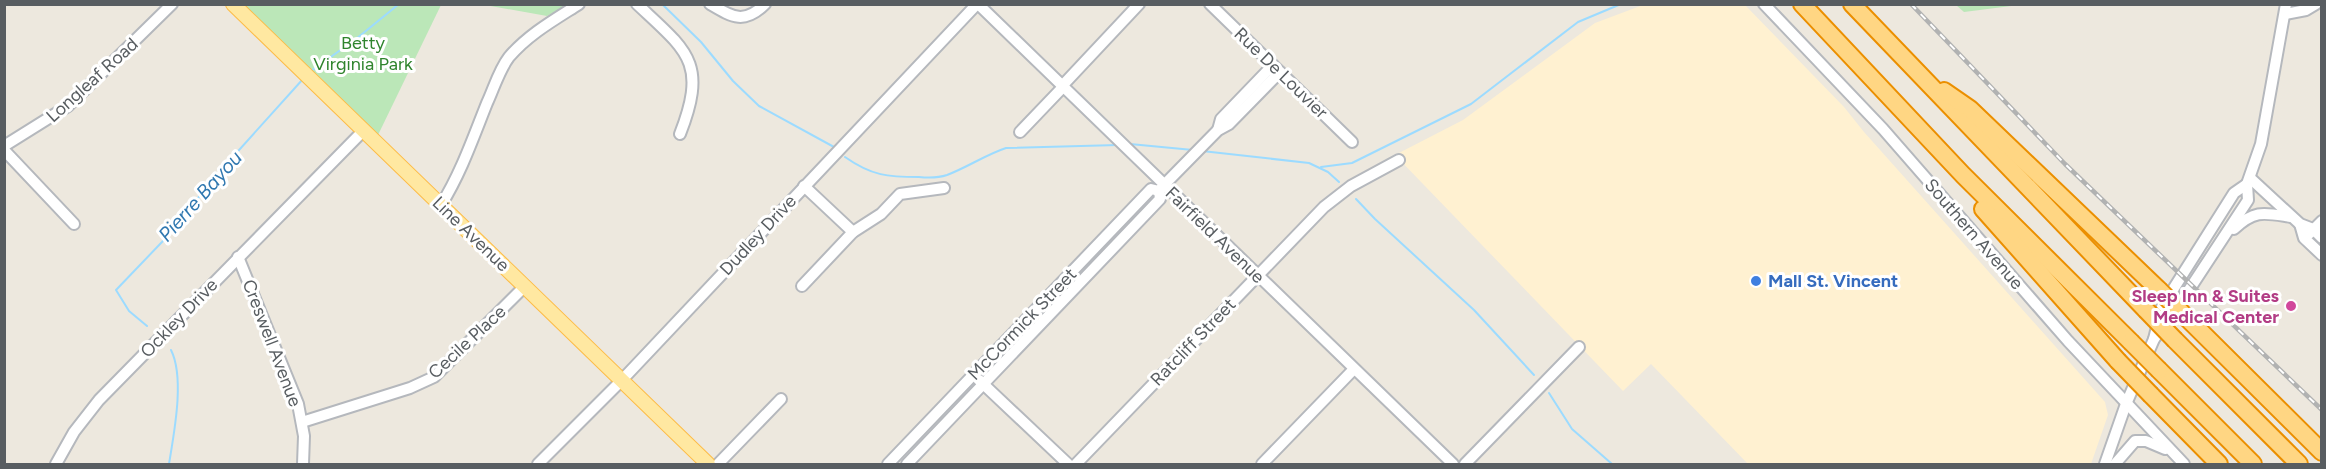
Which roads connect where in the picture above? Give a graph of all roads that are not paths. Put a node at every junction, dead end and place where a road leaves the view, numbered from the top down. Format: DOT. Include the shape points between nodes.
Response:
graph roads {
  1 [pos="172,4"];
  2 [pos="233,4"];
  3 [pos="579,4"];
  4 [pos="637,4"];
  5 [pos="710,4"];
  6 [pos="765,4"];
  7 [pos="978,4"];
  8 [pos="1139,4"];
  9 [pos="1210,4"];
  10 [pos="1764,4"];
  11 [pos="1802,4"];
  12 [pos="1852,4"];
  13 [pos="2316,4"];
  14 [pos="2285,9"];
  15 [pos="1276,68"];
  16 [pos="1913,69"];
  17 [pos="1870,75"];
  18 [pos="1063,86"];
  19 [pos="364,130"];
  20 [pos="1020,132"];
  21 [pos="680,134"];
  22 [pos="1352,142"];
  23 [pos="4,146"];
  24 [pos="4,150"];
  25 [pos="1399,160"];
  26 [pos="2249,181"];
  27 [pos="804,186"];
  28 [pos="944,188"];
  29 [pos="1162,188"];
  30 [pos="441,205"];
  31 [pos="2296,221"];
  32 [pos="2322,221"];
  33 [pos="74,224"];
  34 [pos="2313,230"];
  35 [pos="853,232"];
  36 [pos="2304,238"];
  37 [pos="2322,238"];
  38 [pos="2221,242"];
  39 [pos="2322,255"];
  40 [pos="238,257"];
  41 [pos="1069,275"];
  42 [pos="1257,275"];
  43 [pos="1078,284"];
  44 [pos="525,286"];
  45 [pos="802,286"];
  46 [pos="2154,339"];
  47 [pos="1579,347"];
  48 [pos="1354,369"];
  49 [pos="974,375"];
  50 [pos="622,380"];
  51 [pos="983,384"];
  52 [pos="781,399"];
  53 [pos="2126,404"];
  54 [pos="302,422"];
  55 [pos="2172,452"];
  56 [pos="2322,452"];
  57 [pos="56,465"];
  58 [pos="303,465"];
  59 [pos="538,465"];
  60 [pos="708,465"];
  61 [pos="718,465"];
  62 [pos="888,465"];
  63 [pos="907,465"];
  64 [pos="1068,465"];
  65 [pos="1076,465"];
  66 [pos="1262,465"];
  67 [pos="1453,465"];
  68 [pos="1465,465"];
  69 [pos="2105,465"];
  70 [pos="2115,465"];
  71 [pos="2184,465"];
  72 [pos="2219,465"];
  73 [pos="2253,465"];
  74 [pos="2299,465"];
  1 -- 23 [label="street, Longleaf Road" via="68,106"];
  2 -- 19 [label="main road, Line Avenue"];
  3 -- 30 [label="street" via="530,36 508,59 454,184"];
  4 -- 21 [label="street" via="677,42 688,60 694,88"];
  5 -- 6 [label="street" via="738,17 756,13"];
  7 -- 18 [label="street, Fairfield Avenue"];
  7 -- 27 [label="street, Dudley Drive"];
  8 -- 18 [label="street"];
  9 -- 15 [label="street, Rue De Louvier"];
  10 -- 53 [label="street, Southern Avenue" via="1883,129"];
  11 -- 17 [label="highway"];
  12 -- 16 [label="highway"];
  13 -- 14 [label="street" via="2306,10"];
  14 -- 26 [label="street" via="2261,144"];
  15 -- 22 [label="street, Rue De Louvier"];
  15 -- 29 [label="street" via="1229,124 1218,130"];
  16 -- 56 [label="highway, bridge" via="1970,109"];
  16 -- 74 [label="highway, bridge"];
  17 -- 72 [label="highway, bridge" via="2118,361"];
  17 -- 73 [label="highway, bridge" via="1963,175"];
  18 -- 20 [label="street"];
  18 -- 29 [label="street, Fairfield Avenue"];
  19 -- 30 [label="main road, Line Avenue"];
  19 -- 40 [label="street, Ockley Drive"];
  24 -- 33 [label="street"];
  25 -- 42 [label="street, Ratcliff Street" via="1340,194"];
  26 -- 31 [label="street"];
  26 -- 38 [label="street" via="2248,200"];
  26 -- 46 [label="street" via="2235,193 2162,307"];
  27 -- 35 [label="street"];
  27 -- 50 [label="street, Dudley Drive"];
  28 -- 35 [label="street" via="900,194 881,214"];
  29 -- 41 [label="street, McCormick Street" via="1151,189"];
  29 -- 42 [label="street, Fairfield Avenue"];
  29 -- 43 [label="street, McCormick Street" via="1160,199"];
  30 -- 44 [label="main road, Line Avenue"];
  31 -- 34 [label="street"];
  31 -- 36 [label="street"];
  31 -- 38 [label="street" via="2254,214"];
  32 -- 34 [label="street"];
  34 -- 36 [label="street"];
  34 -- 37 [label="street"];
  35 -- 45 [label="street"];
  36 -- 39 [label="street"];
  38 -- 46 [label="street"];
  40 -- 54 [label="street, Creswell Avenue"];
  40 -- 57 [label="street, Ockley Drive" via="89,411"];
  41 -- 43 [label="street"];
  41 -- 49 [label="street, McCormick Street"];
  42 -- 48 [label="street, Fairfield Avenue"];
  42 -- 65 [label="street, Ratcliff Street"];
  43 -- 51 [label="street, McCormick Street"];
  44 -- 50 [label="main road, Line Avenue"];
  44 -- 54 [label="street, Cecile Place" via="434,377"];
  46 -- 53 [label="street"];
  47 -- 68 [label="street"];
  48 -- 66 [label="street"];
  48 -- 67 [label="street, Fairfield Avenue"];
  49 -- 51 [label="street"];
  49 -- 62 [label="street, McCormick Street"];
  50 -- 59 [label="street, Dudley Drive"];
  50 -- 60 [label="main road, Line Avenue"];
  51 -- 63 [label="street, McCormick Street"];
  51 -- 64 [label="street"];
  52 -- 61 [label="street"];
  53 -- 55 [label="street, Southern Avenue"];
  53 -- 69 [label="street"];
  54 -- 58 [label="street, Creswell Avenue"];
  55 -- 70 [label="street" via="2139,440 2129,446"];
  55 -- 71 [label="street, Southern Avenue"];
}
